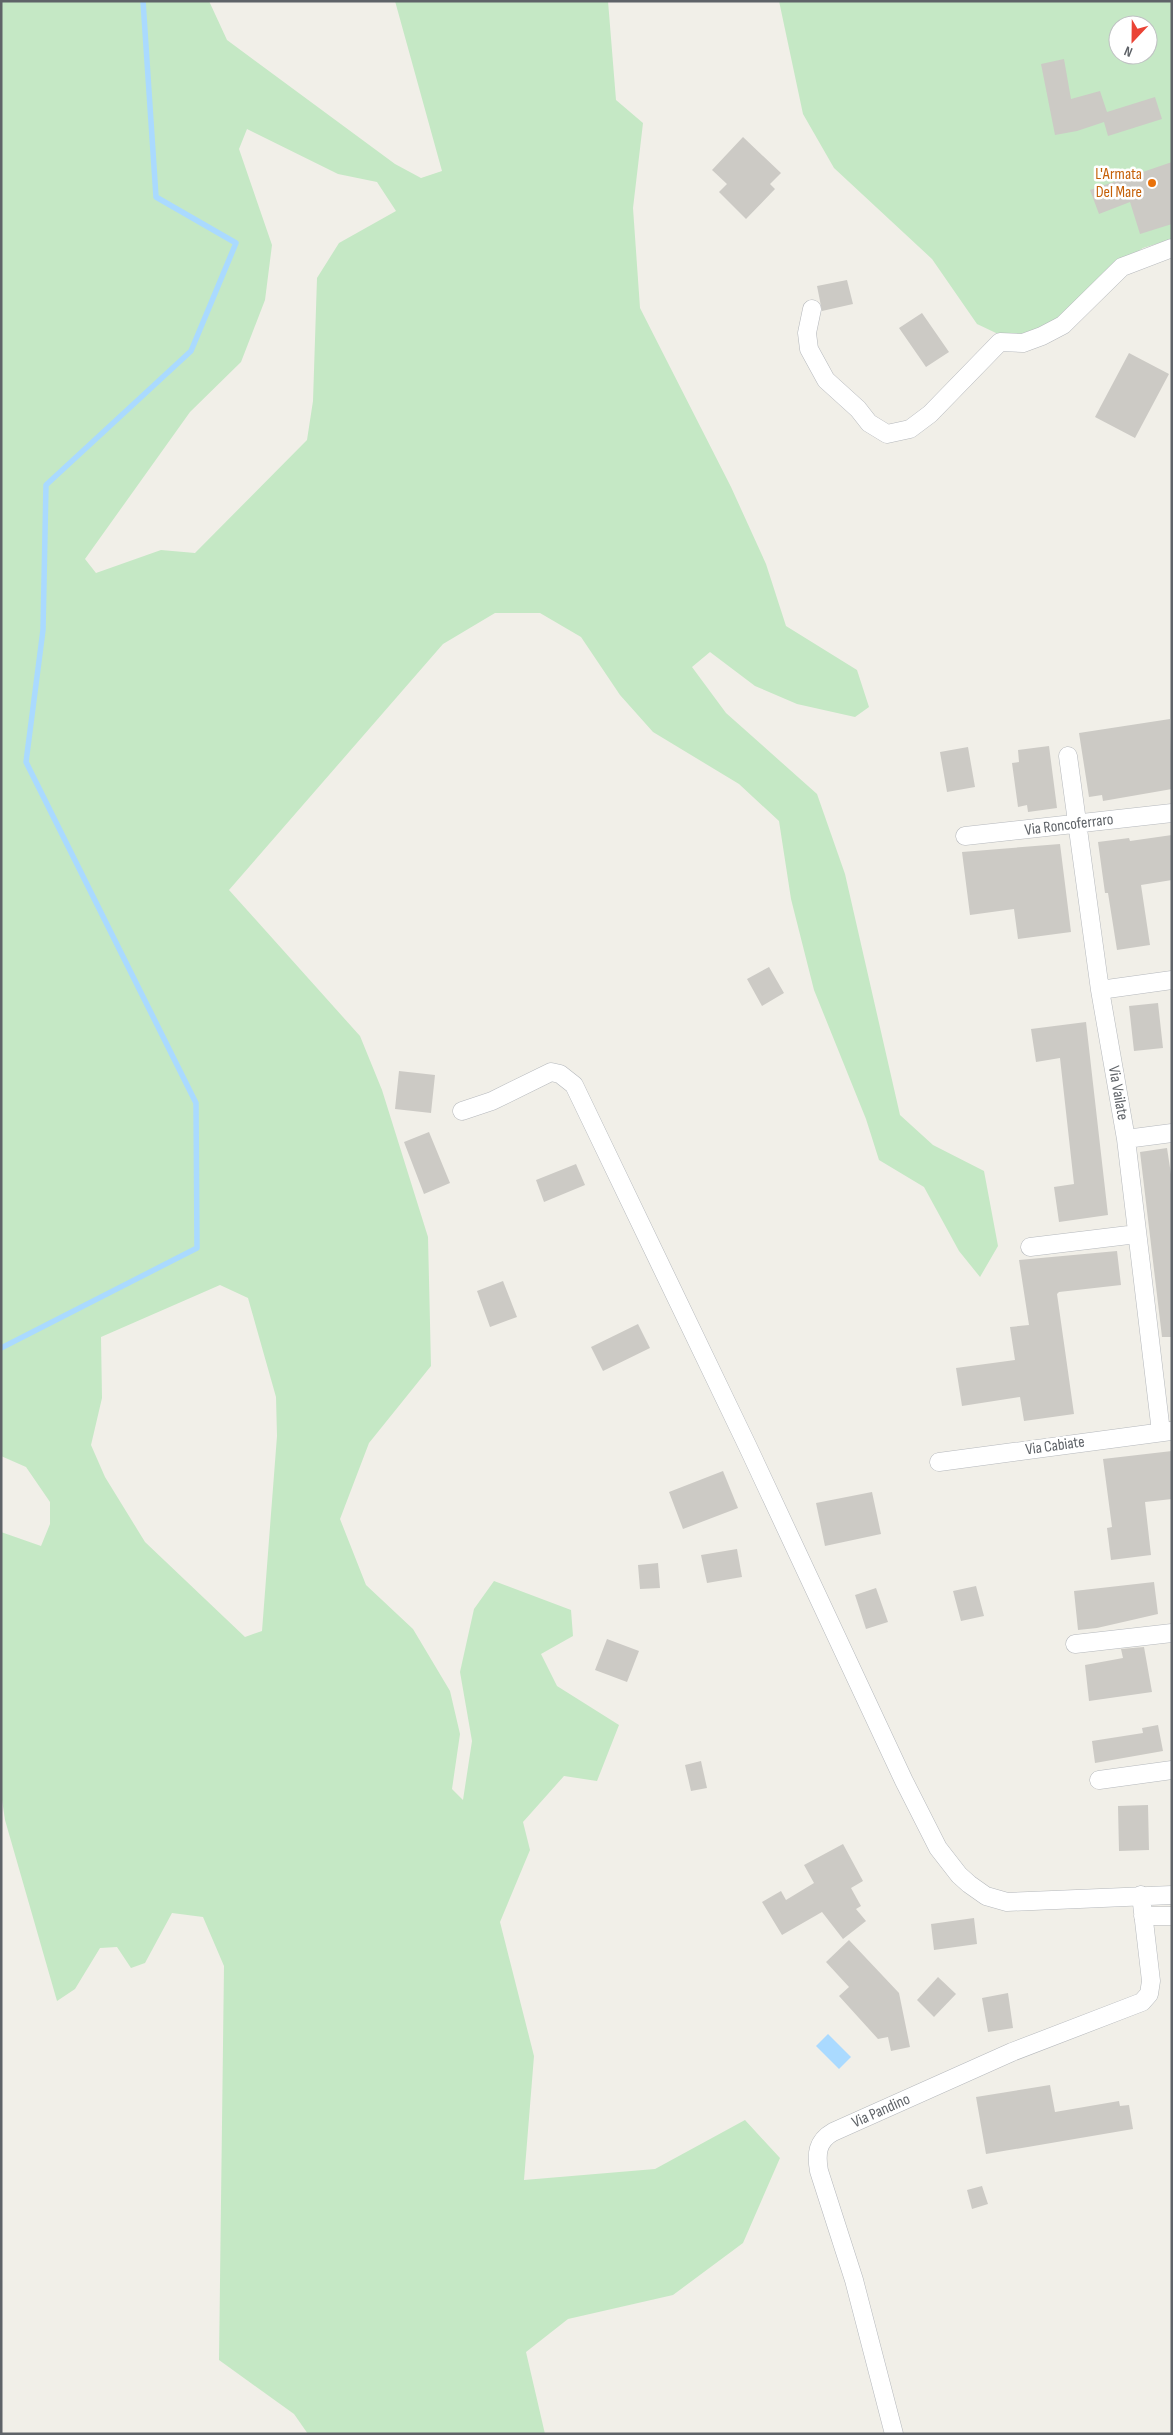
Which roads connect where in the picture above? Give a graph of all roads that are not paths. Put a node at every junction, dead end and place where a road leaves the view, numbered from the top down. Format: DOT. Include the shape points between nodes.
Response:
graph roads {
  1 [pos="1172,248"];
  2 [pos="812,309"];
  3 [pos="1068,756"];
  4 [pos="1172,812"];
  5 [pos="1077,825"];
  6 [pos="965,836"];
  7 [pos="1172,980"];
  8 [pos="1100,990"];
  9 [pos="462,1111"];
  10 [pos="1172,1133"];
  11 [pos="1126,1139"];
  12 [pos="1137,1234"];
  13 [pos="1030,1247"];
  14 [pos="1166,1431"];
  15 [pos="938,1462"];
  16 [pos="1172,1633"];
  17 [pos="1075,1644"];
  18 [pos="1172,1770"];
  19 [pos="1099,1780"];
  20 [pos="1141,1895"];
  21 [pos="1172,1895"];
  22 [pos="1143,1916"];
  23 [pos="1172,1916"];
  24 [pos="894,2434"];
  1 -- 2 [label="street" via="1122,267 1062,325 1042,336 1023,343 1000,342 930,414 910,429 887,434 869,423 826,380 808,341"];
  3 -- 5 [label="street, Via Vailate"];
  4 -- 5 [label="street, Via Roncoferraro"];
  5 -- 6 [label="street, Via Roncoferraro"];
  5 -- 8 [label="street, Via Vailate"];
  7 -- 8 [label="street"];
  8 -- 11 [label="street, Via Vailate"];
  9 -- 20 [label="street" via="492,1101 551,1072 560,1074 574,1085 904,1781 938,1848 959,1875 986,1896 1007,1902"];
  10 -- 11 [label="street"];
  11 -- 12 [label="street, Via Vailate"];
  12 -- 13 [label="street"];
  12 -- 14 [label="street, Via Vailate"];
  14 -- 15 [label="street, Via Cabiate"];
  16 -- 17 [label="street"];
  18 -- 19 [label="street"];
  20 -- 21 [label="street"];
  20 -- 22 [label="street, Via Pandino"];
  22 -- 23 [label="street"];
  22 -- 24 [label="street, Via Pandino" via="1151,1981 1149,1994 1142,2002 1012,2052 828,2135 819,2146 819,2171 854,2280"];
}
